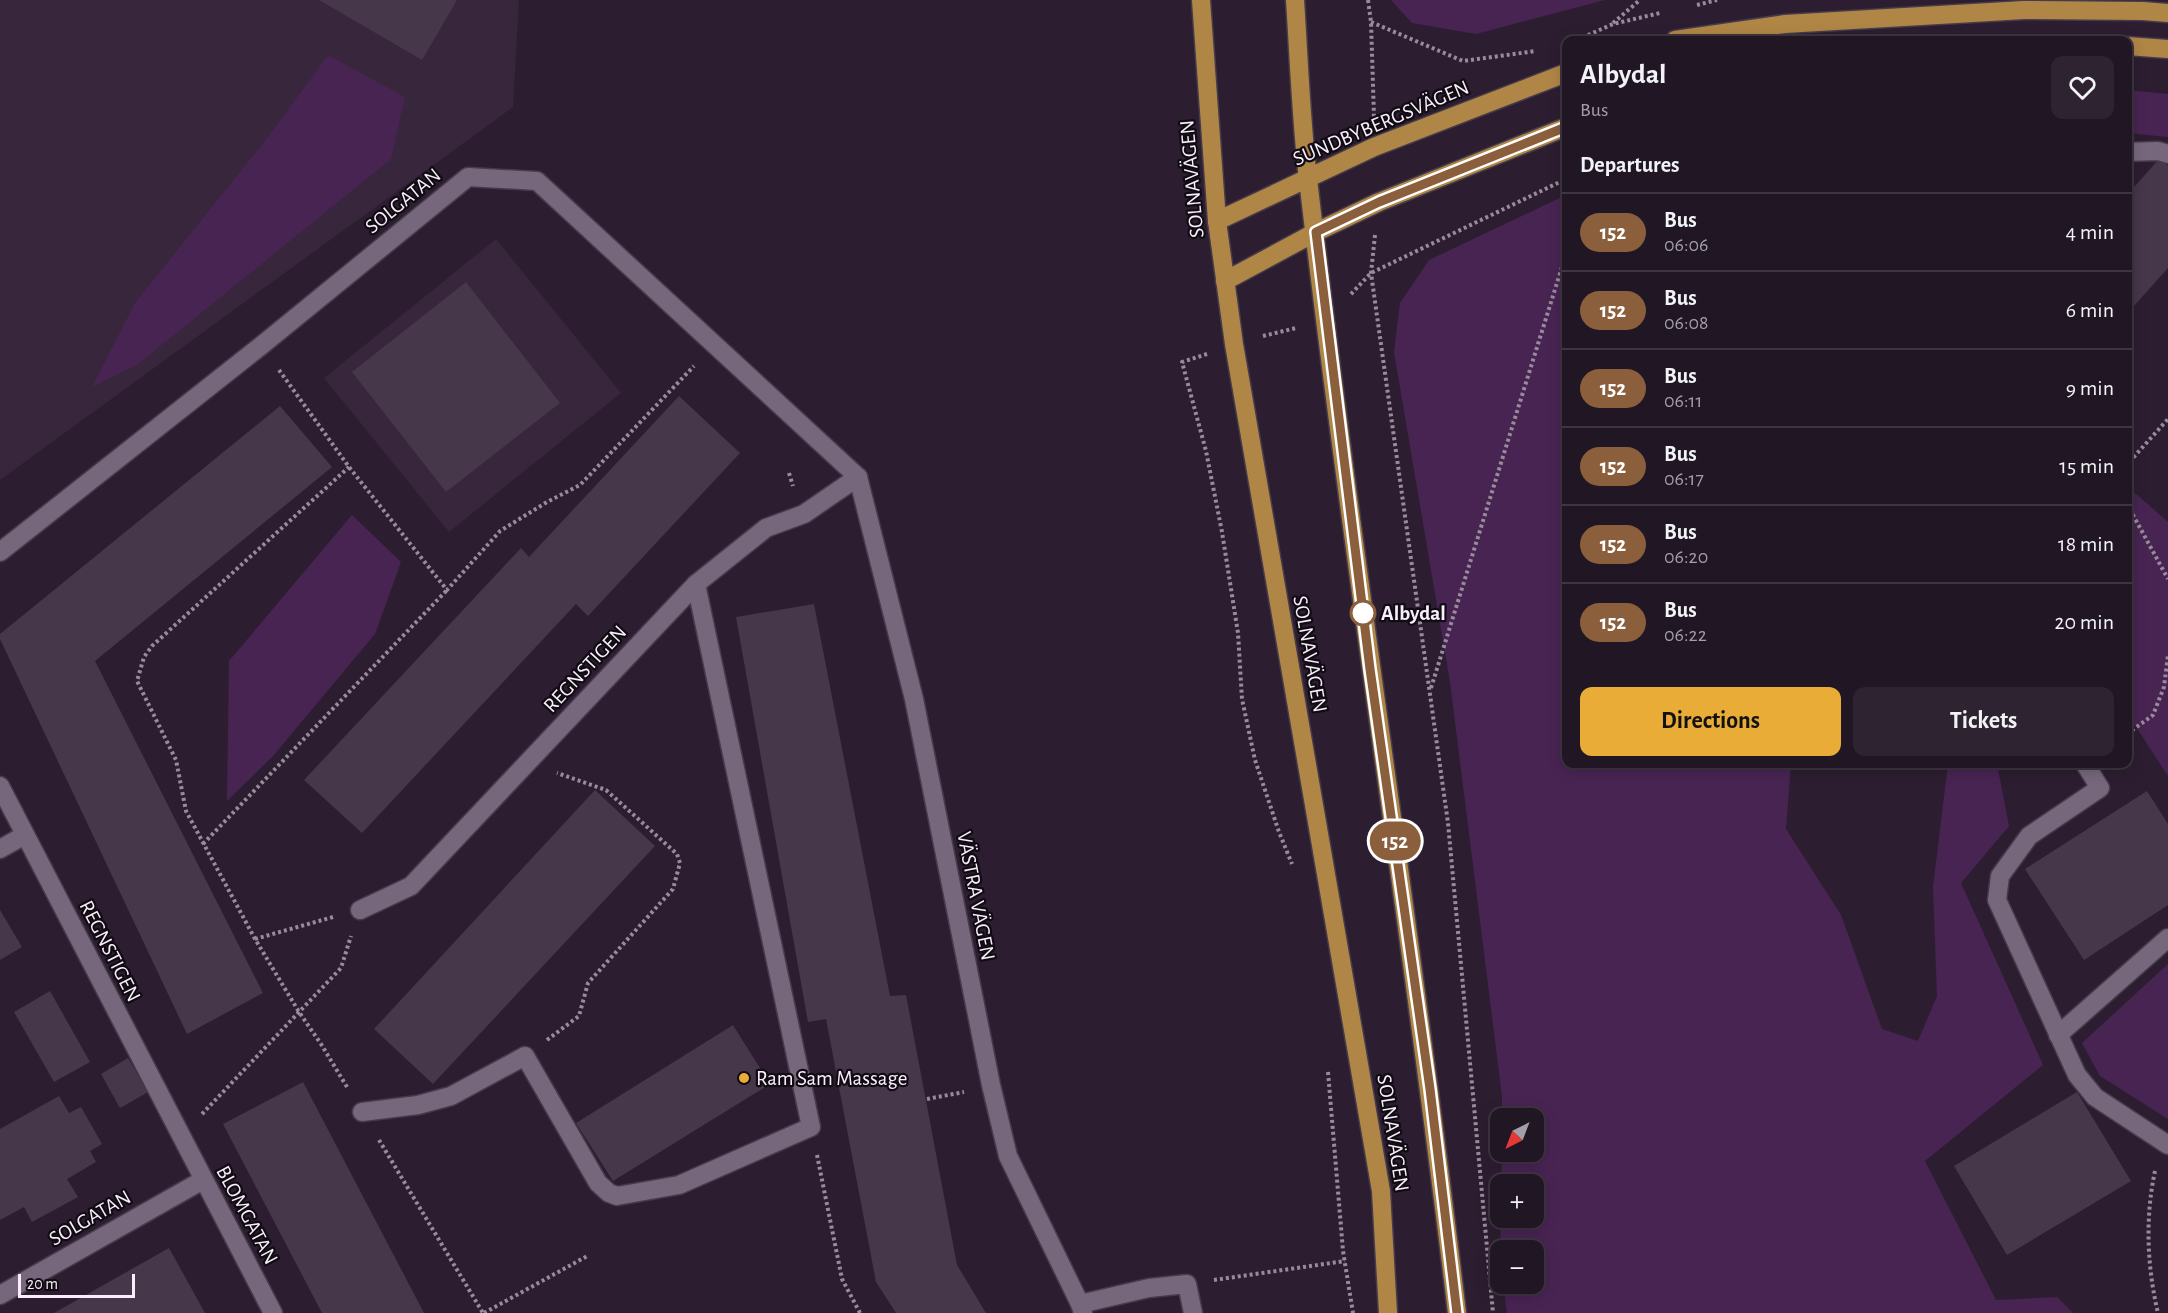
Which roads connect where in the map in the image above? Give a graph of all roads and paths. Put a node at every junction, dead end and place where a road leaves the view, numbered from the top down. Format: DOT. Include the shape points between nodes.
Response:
graph roads {
  1 [pos="1201,0"];
  2 [pos="1295,0"];
  3 [pos="1368,0"];
  4 [pos="1640,0"];
  5 [pos="1717,0"];
  6 [pos="1694,5"];
  7 [pos="1670,11"];
  8 [pos="2168,14"];
  9 [pos="1371,22"];
  10 [pos="1612,24"];
  11 [pos="1585,36"];
  12 [pos="1702,36"];
  13 [pos="2132,46"];
  14 [pos="2168,49"];
  15 [pos="1538,51"];
  16 [pos="1562,75"];
  17 [pos="1562,129"];
  18 [pos="1374,147"];
  19 [pos="2132,153"];
  20 [pos="2168,154"];
  21 [pos="1308,178"];
  22 [pos="1562,181"];
  23 [pos="1379,202"];
  24 [pos="1216,221"];
  25 [pos="1316,232"];
  26 [pos="1562,267"];
  27 [pos="1371,273"];
  28 [pos="1225,281"];
  29 [pos="1327,320"];
  30 [pos="1234,344"];
  31 [pos="262,345"];
  32 [pos="700,359"];
  33 [pos="2168,418"];
  34 [pos="2132,459"];
  35 [pos="348,467"];
  36 [pos="858,477"];
  37 [pos="2132,513"];
  38 [pos="0,552"];
  39 [pos="2168,579"];
  40 [pos="696,584"];
  41 [pos="447,590"];
  42 [pos="2168,656"];
  43 [pos="1430,691"];
  44 [pos="2132,730"];
  45 [pos="2088,768"];
  46 [pos="554,772"];
  47 [pos="0,786"];
  48 [pos="25,835"];
  49 [pos="203,844"];
  50 [pos="0,849"];
  51 [pos="1295,870"];
  52 [pos="360,910"];
  53 [pos="2168,938"];
  54 [pos="255,939"];
  55 [pos="299,1012"];
  56 [pos="2058,1035"];
  57 [pos="525,1056"];
  58 [pos="1328,1066"];
  59 [pos="991,1085"];
  60 [pos="927,1099"];
  61 [pos="362,1112"];
  62 [pos="811,1127"];
  63 [pos="181,1137"];
  64 [pos="2165,1143"];
  65 [pos="203,1180"];
  66 [pos="589,1255"];
  67 [pos="1345,1261"];
  68 [pos="1186,1284"];
  69 [pos="0,1295"];
  70 [pos="1082,1308"];
  71 [pos="273,1313"];
  72 [pos="484,1313"];
  73 [pos="860,1313"];
  74 [pos="1193,1313"];
  75 [pos="1353,1313"];
  76 [pos="1388,1313"];
  77 [pos="1457,1313"];
  78 [pos="1493,1313"];
  79 [pos="2158,1313"];
  1 -- 24 [label="main road, SOLNAVÄGEN"];
  2 -- 21 [label="main road, SOLNAVÄGEN"];
  3 -- 9 [label="path"];
  4 -- 10 [label="path"];
  5 -- 6 [label="path"];
  7 -- 10 [label="path"];
  8 -- 12 [label="main road" via="2024,10 1785,24"];
  9 -- 15 [label="path" via="1463,61"];
  9 -- 18 [label="path"];
  10 -- 11 [label="path"];
  13 -- 14 [label="main road"];
  16 -- 18 [label="main road, SUNDBYBERGSVÄGEN"];
  17 -- 23 [label="main road"];
  18 -- 21 [label="main road, SUNDBYBERGSVÄGEN"];
  19 -- 20 [label="street"];
  21 -- 24 [label="main road, SUNDBYBERGSVÄGEN"];
  21 -- 25 [label="main road, SOLNAVÄGEN"];
  22 -- 27 [label="path"];
  23 -- 25 [label="main road"];
  23 -- 27 [label="path"];
  24 -- 28 [label="main road, SOLNAVÄGEN"];
  25 -- 28 [label="main road"];
  25 -- 29 [label="main road, SOLNAVÄGEN"];
  26 -- 43 [label="path"];
  27 -- 29 [label="path"];
  27 -- 43 [label="path"];
  28 -- 30 [label="main road, SOLNAVÄGEN"];
  29 -- 30 [label="path"];
  29 -- 77 [label="main road, SOLNAVÄGEN"];
  30 -- 51 [label="path" via="1182,362 1206,451 1219,520 1238,633 1242,699 1255,760"];
  30 -- 76 [label="main road, SOLNAVÄGEN" via="1381,1191"];
  31 -- 35 [label="path"];
  31 -- 36 [label="street, SOLGATAN" via="468,177 537,181"];
  31 -- 38 [label="street, SOLGATAN"];
  32 -- 41 [label="path" via="580,485 500,531"];
  33 -- 34 [label="path"];
  35 -- 41 [label="path"];
  35 -- 49 [label="path" via="144,657 137,681 176,760 186,811"];
  36 -- 40 [label="street, REGNSTIGEN" via="804,514 766,528"];
  36 -- 59 [label="street, VÄSTRA VÄGEN" via="914,699"];
  37 -- 39 [label="path"];
  40 -- 52 [label="street, REGNSTIGEN" via="411,886"];
  40 -- 62 [label="street"];
  41 -- 49 [label="path"];
  42 -- 44 [label="path" via="2164,687 2153,715"];
  43 -- 78 [label="path" via="1448,823"];
  45 -- 56 [label="street" via="2100,788 2029,836 2000,876 1999,884 1998,900"];
  46 -- 57 [label="path" via="606,790 677,854 680,863 673,889 588,983 579,1016"];
  47 -- 48 [label="street, REGNSTIGEN"];
  48 -- 50 [label="street"];
  48 -- 63 [label="street, REGNSTIGEN"];
  49 -- 54 [label="path"];
  52 -- 54 [label="path"];
  52 -- 55 [label="path" via="341,968"];
  53 -- 56 [label="street"];
  54 -- 55 [label="path"];
  55 -- 61 [label="path"];
  55 -- 63 [label="path"];
  56 -- 64 [label="street" via="2077,1075 2095,1097"];
  57 -- 61 [label="street" via="451,1096 418,1106"];
  57 -- 62 [label="street" via="598,1183 617,1196 679,1185"];
  58 -- 67 [label="path"];
  59 -- 60 [label="path"];
  59 -- 70 [label="street, VÄSTRA VÄGEN" via="1008,1156"];
  61 -- 72 [label="path"];
  62 -- 73 [label="path" via="842,1279"];
  63 -- 65 [label="street, BLOMGATAN"];
  64 -- 79 [label="path" via="2153,1182 2148,1243"];
  65 -- 69 [label="street, SOLGATAN"];
  65 -- 71 [label="street, BLOMGATAN"];
  66 -- 72 [label="path"];
  67 -- 68 [label="path"];
  67 -- 75 [label="path"];
  68 -- 70 [label="street" via="1149,1288"];
  68 -- 74 [label="street"];
}
